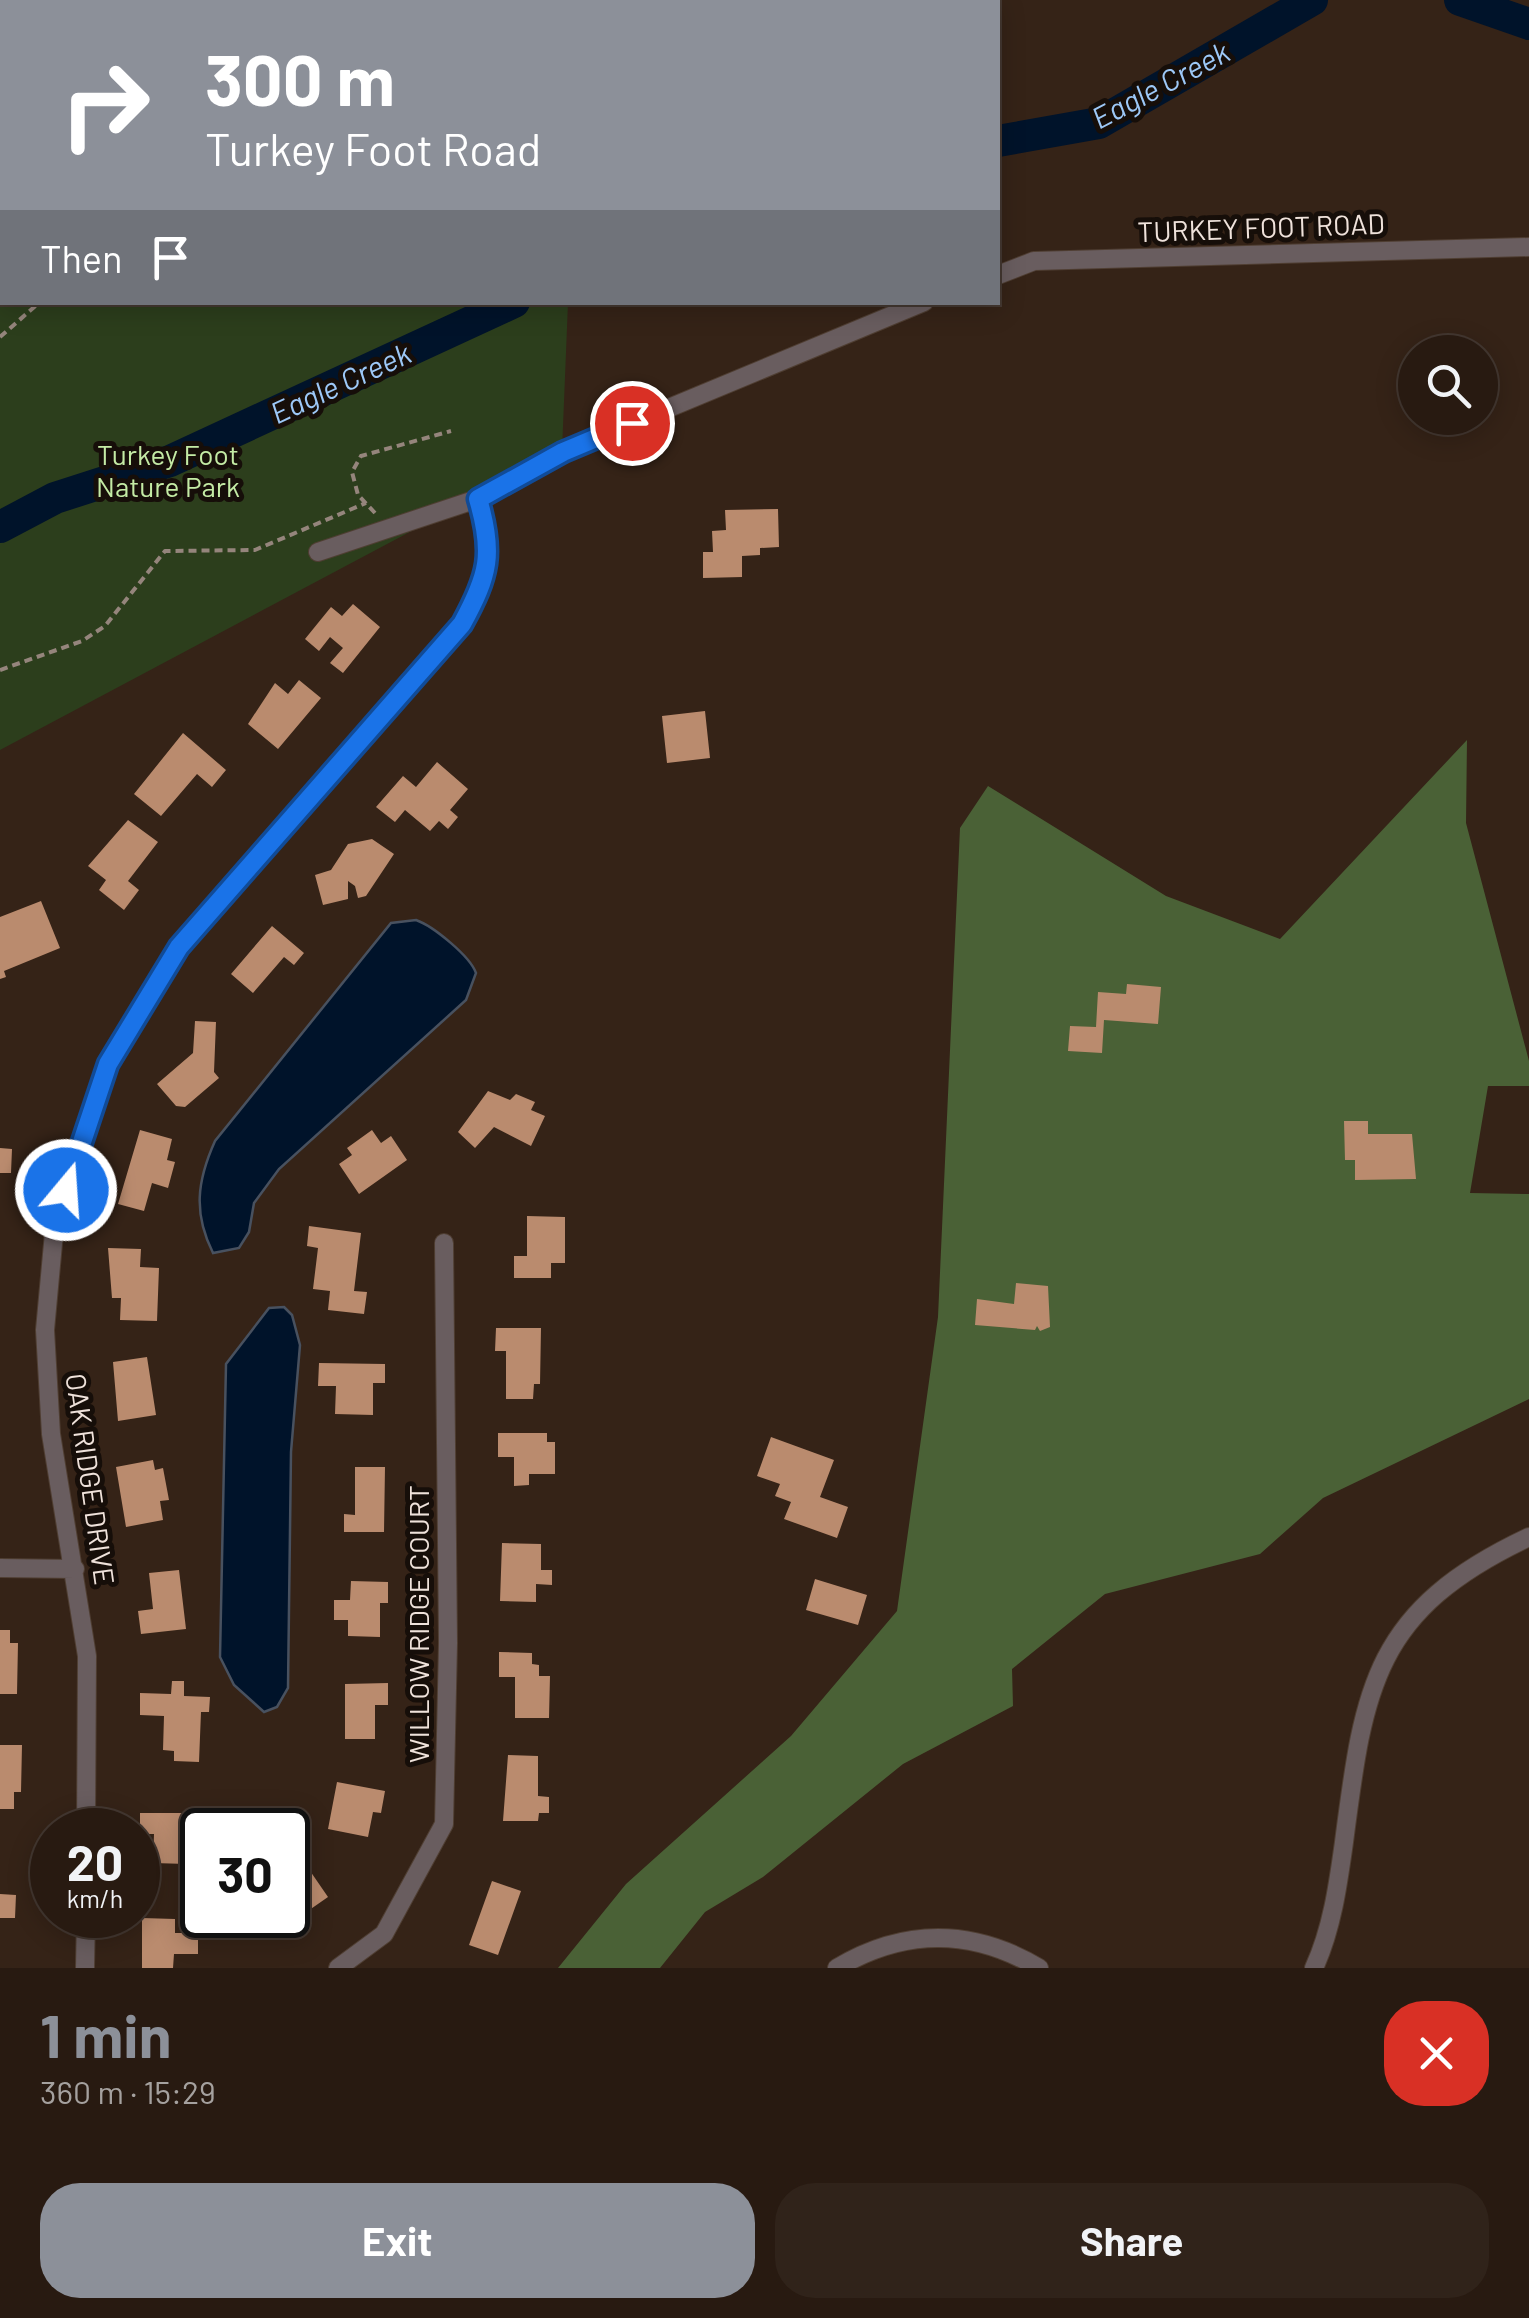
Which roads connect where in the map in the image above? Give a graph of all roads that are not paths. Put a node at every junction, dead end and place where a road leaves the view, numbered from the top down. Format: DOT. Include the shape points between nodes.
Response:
graph roads {
  1 [pos="1529,247"];
  2 [pos="1000,274"];
  3 [pos="917,305"];
  4 [pos="478,499"];
  5 [pos="318,552"];
  6 [pos="444,1243"];
  7 [pos="1529,1537"];
  8 [pos="0,1568"];
  9 [pos="75,1569"];
  10 [pos="86,1808"];
  11 [pos="86,1938"];
  12 [pos="85,1968"];
  13 [pos="338,1968"];
  14 [pos="837,1968"];
  15 [pos="1039,1968"];
  16 [pos="1314,1968"];
  1 -- 2 [label="street, TURKEY FOOT ROAD" via="1034,261"];
  3 -- 4 [label="street" via="563,452"];
  4 -- 5 [label="street"];
  4 -- 9 [label="street, OAK RIDGE DRIVE" via="488,533 488,568 462,624 179,947 108,1064 55,1222 45,1330 52,1434"];
  6 -- 13 [label="street, WILLOW RIDGE COURT" via="444,1824 384,1934"];
  7 -- 16 [label="street" via="1472,1568 1419,1610 1381,1667 1358,1734 1337,1893"];
  8 -- 9 [label="street"];
  9 -- 10 [label="street, OAK RIDGE DRIVE" via="88,1656"];
  11 -- 12 [label="street"];
  14 -- 15 [label="street" via="889,1942 953,1936 984,1942"];
}
